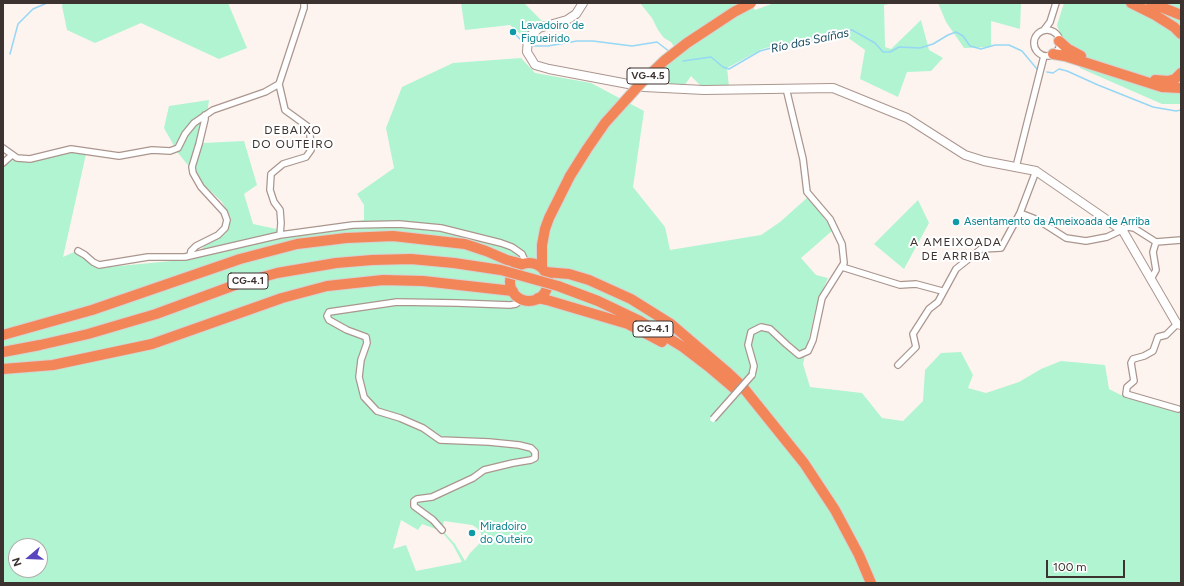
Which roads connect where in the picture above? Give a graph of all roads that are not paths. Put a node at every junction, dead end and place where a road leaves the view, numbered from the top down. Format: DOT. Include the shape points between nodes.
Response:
graph roads {
  1 [pos="304,3"];
  2 [pos="582,3"];
  3 [pos="751,3"];
  4 [pos="1056,3"];
  5 [pos="1131,3"];
  6 [pos="1151,3"];
  7 [pos="1171,3"];
  8 [pos="1181,9"];
  9 [pos="1053,13"];
  10 [pos="1181,15"];
  11 [pos="1044,30"];
  12 [pos="1181,34"];
  13 [pos="1057,37"];
  14 [pos="1048,55"];
  15 [pos="1181,73"];
  16 [pos="279,84"];
  17 [pos="786,88"];
  18 [pos="1181,88"];
  19 [pos="205,115"];
  20 [pos="3,148"];
  21 [pos="12,155"];
  22 [pos="3,163"];
  23 [pos="1016,167"];
  24 [pos="1036,171"];
  25 [pos="1020,213"];
  26 [pos="1123,231"];
  27 [pos="280,235"];
  28 [pos="1181,240"];
  29 [pos="1156,242"];
  30 [pos="542,244"];
  31 [pos="78,251"];
  32 [pos="190,255"];
  33 [pos="526,264"];
  34 [pos="842,267"];
  35 [pos="543,270"];
  36 [pos="1151,279"];
  37 [pos="513,291"];
  38 [pos="942,291"];
  39 [pos="538,298"];
  40 [pos="522,299"];
  41 [pos="1179,325"];
  42 [pos="3,335"];
  43 [pos="3,352"];
  44 [pos="898,365"];
  45 [pos="3,369"];
  46 [pos="736,390"];
  47 [pos="1178,409"];
  48 [pos="713,419"];
  49 [pos="770,422"];
  50 [pos="442,530"];
  51 [pos="871,583"];
  1 -- 16 [label="street"];
  2 -- 17 [label="street" via="576,14 567,20 539,28 528,38 527,52 535,65 644,87 704,90"];
  3 -- 30 [label="highway, VG-4.5, bridge" via="687,43 664,61 605,123 570,176 549,218"];
  4 -- 9 [label="street"];
  5 -- 12 [label="highway" via="1155,15"];
  6 -- 10 [label="highway"];
  7 -- 8 [label="highway"];
  9 -- 11 [label="street"];
  9 -- 13 [label="street"];
  11 -- 13 [label="street"];
  11 -- 14 [label="street" via="1037,35 1034,43 1036,51"];
  13 -- 14 [label="street" via="1058,49"];
  13 -- 15 [label="highway" via="1078,55 1154,80 1168,81"];
  14 -- 18 [label="highway" via="1065,56 1162,87"];
  14 -- 23 [label="street"];
  16 -- 19 [label="street"];
  16 -- 27 [label="street" via="285,110 307,126 311,150 306,157 283,164 271,174 270,190 280,210 282,223"];
  17 -- 23 [label="street" via="833,88 907,118 965,155"];
  17 -- 34 [label="street" via="803,159 807,192 830,219 842,244"];
  19 -- 21 [label="street" via="194,123 178,148 170,151 152,150 119,156 71,149 30,158 17,158"];
  19 -- 32 [label="street" via="192,167 193,173 201,187 224,212 227,220 225,228 218,236 196,246"];
  20 -- 21 [label="street"];
  21 -- 22 [label="street"];
  23 -- 24 [label="street"];
  24 -- 25 [label="street"];
  24 -- 26 [label="street"];
  25 -- 26 [label="street" via="1038,220 1066,238 1086,241"];
  25 -- 38 [label="street" via="1001,248 981,249 956,269"];
  26 -- 29 [label="street" via="1128,227 1134,228"];
  26 -- 36 [label="street"];
  27 -- 32 [label="street"];
  27 -- 33 [label="street" via="353,225 399,224 441,228 512,247 522,254"];
  28 -- 29 [label="street"];
  29 -- 36 [label="street" via="1153,252 1156,270"];
  30 -- 33 [label="highway" via="537,255"];
  30 -- 35 [label="highway"];
  31 -- 32 [label="street" via="99,264 148,257"];
  33 -- 35 [label="highway"];
  33 -- 37 [label="highway" via="513,272"];
  33 -- 42 [label="highway" via="507,260 465,244 393,236 297,244 240,259 92,310"];
  34 -- 38 [label="street" via="900,285 916,284"];
  34 -- 48 [label="street, bridge" via="822,298 813,340 808,351 799,355 770,329 761,327 751,332 748,345 754,366 752,375"];
  35 -- 39 [label="highway" via="547,276 548,286"];
  35 -- 49 [label="highway" via="589,280 632,299 672,324 742,386"];
  36 -- 41 [label="street"];
  37 -- 40 [label="highway"];
  37 -- 45 [label="highway" via="423,281 383,280 328,286 282,298 152,344 53,365"];
  38 -- 44 [label="street" via="938,302 929,310 913,334 916,347"];
  39 -- 40 [label="highway"];
  39 -- 46 [label="highway" via="628,324 671,346"];
  40 -- 50 [label="street" via="510,305 398,302 329,312 327,316 329,320 347,330 366,337 359,377 364,397 377,411 423,428 440,440 519,445 531,448 535,452 535,458 531,460 484,470 473,478 432,497 414,501 414,506"];
  41 -- 47 [label="street" via="1166,335 1158,337 1153,351 1133,359 1131,363 1134,381 1126,394"];
  43 -- 46 [label="highway, CG-4.1, bridge" via="88,334 277,273 336,263 412,259 501,270 598,300 683,347"];
  46 -- 49 [label="highway, CG-4.1"];
  49 -- 51 [label="highway, CG-4.1" via="804,463 835,510"];
}
